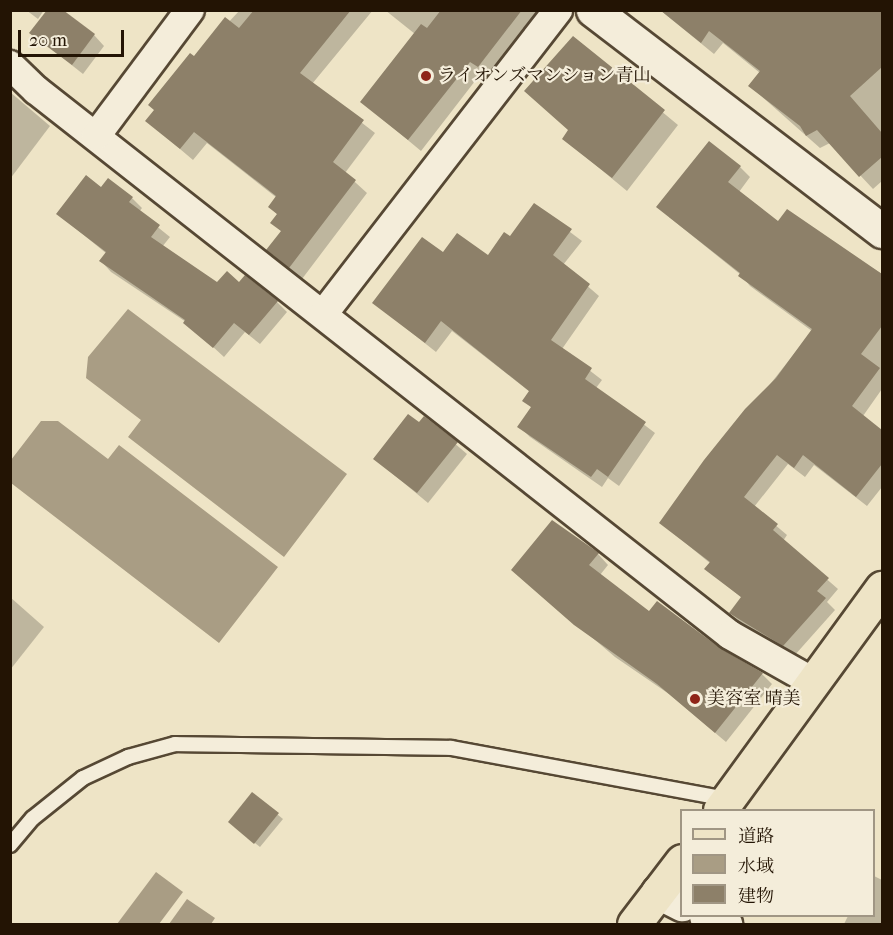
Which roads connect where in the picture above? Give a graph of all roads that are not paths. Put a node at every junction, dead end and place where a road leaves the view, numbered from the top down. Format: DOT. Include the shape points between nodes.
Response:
graph roads {
  1 [pos="190,10"];
  2 [pos="558,10"];
  3 [pos="593,10"];
  4 [pos="10,65"];
  5 [pos="96,136"];
  6 [pos="882,231"];
  7 [pos="324,313"];
  8 [pos="882,588"];
  9 [pos="813,682"];
  10 [pos="724,805"];
  11 [pos="10,845"];
  12 [pos="680,864"];
  13 [pos="670,898"];
  14 [pos="710,917"];
  15 [pos="634,924"];
  16 [pos="725,924"];
  1 -- 5 [label="street"];
  2 -- 7 [label="street"];
  3 -- 6 [label="street"];
  4 -- 5 [label="street"];
  5 -- 7 [label="street"];
  7 -- 9 [label="street" via="730,635"];
  8 -- 9 [label="main road"];
  9 -- 10 [label="main road"];
  10 -- 11 [label="lane" via="451,748 175,744 128,758 83,778 33,818"];
  12 -- 13 [label="main road"];
  13 -- 15 [label="main road"];
  14 -- 16 [label="street"];
}
